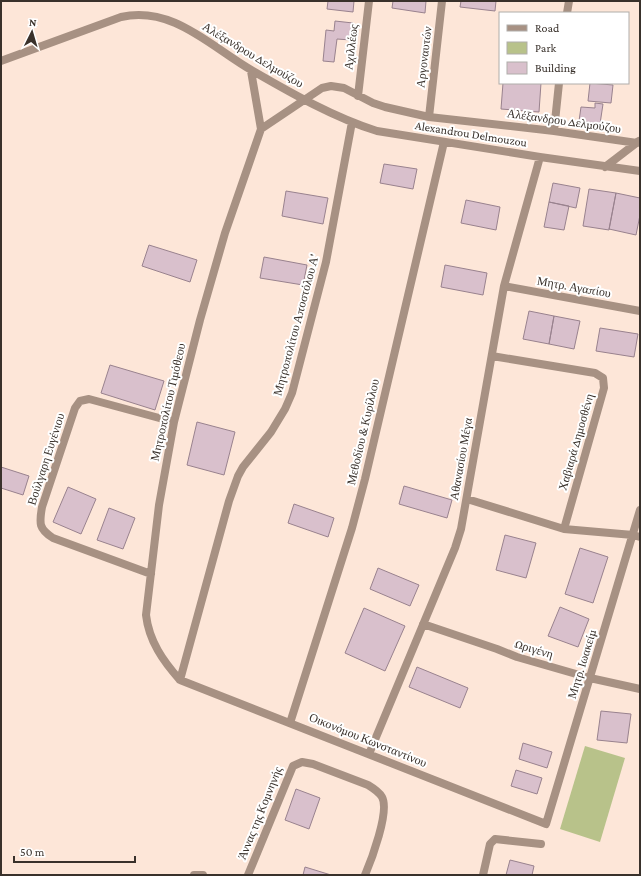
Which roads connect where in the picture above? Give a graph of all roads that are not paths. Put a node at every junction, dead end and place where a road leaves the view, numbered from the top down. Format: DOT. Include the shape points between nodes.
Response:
graph roads {
  1 [pos="369,1"];
  2 [pos="442,1"];
  3 [pos="569,1"];
  4 [pos="567,12"];
  5 [pos="1,61"];
  6 [pos="252,71"];
  7 [pos="559,84"];
  8 [pos="358,96"];
  9 [pos="305,100"];
  10 [pos="429,117"];
  11 [pos="352,122"];
  12 [pos="261,129"];
  13 [pos="554,131"];
  14 [pos="444,142"];
  15 [pos="639,142"];
  16 [pos="540,157"];
  17 [pos="605,166"];
  18 [pos="640,171"];
  19 [pos="504,286"];
  20 [pos="640,311"];
  21 [pos="492,356"];
  22 [pos="174,422"];
  23 [pos="466,499"];
  24 [pos="640,510"];
  25 [pos="564,529"];
  26 [pos="636,536"];
  27 [pos="151,574"];
  28 [pos="423,624"];
  29 [pos="590,678"];
  30 [pos="180,680"];
  31 [pos="640,689"];
  32 [pos="290,723"];
  33 [pos="369,754"];
  34 [pos="546,824"];
  35 [pos="541,844"];
  36 [pos="194,875"];
  37 [pos="203,875"];
  38 [pos="248,875"];
  39 [pos="365,875"];
  40 [pos="483,875"];
  1 -- 8 [label="street, Αχιλλέως"];
  2 -- 10 [label="street, Αργοναυτών"];
  3 -- 4 [label="street"];
  5 -- 6 [label="street, Αλέξανδρου Δελμούζου" via="121,17 146,15 183,26"];
  6 -- 9 [label="street, Αλέξανδρου Δελμούζου"];
  6 -- 12 [label="street"];
  7 -- 13 [label="street"];
  8 -- 9 [label="street, Αλέξανδρου Δελμούζου" via="344,88 331,86 322,88"];
  8 -- 10 [label="street, Αλέξανδρου Δελμούζου" via="385,107"];
  9 -- 11 [label="street, Alexandrou Delmouzou"];
  9 -- 12 [label="street"];
  10 -- 13 [label="street, Αλέξανδρου Δελμούζου"];
  11 -- 14 [label="street, Alexandrou Delmouzou" via="377,132"];
  11 -- 30 [label="street, Μητροπολίτου Αποστόλου Α'" via="326,262 292,393 271,432 238,476"];
  12 -- 22 [label="street, Μητροπολίτου Τιμόθεου" via="225,233"];
  13 -- 15 [label="street, Αλέξανδρου Δελμούζου"];
  14 -- 16 [label="street, Alexandrou Delmouzou"];
  14 -- 32 [label="street, Μεθοδίου & Κυρίλλου" via="365,479"];
  15 -- 17 [label="street"];
  16 -- 17 [label="street, Alexandrou Delmouzou"];
  16 -- 19 [label="street, Αθανασίου Μέγα"];
  17 -- 18 [label="street, Alexandrou Delmouzou"];
  19 -- 20 [label="street, Μητρ. Αγαπίου"];
  19 -- 21 [label="street, Αθανασίου Μέγα"];
  21 -- 23 [label="street, Αθανασίου Μέγα"];
  21 -- 25 [label="street, Χαβιαρά Δημοσθένη" via="595,373 603,378 604,388"];
  22 -- 27 [label="street, Μητροπολίτου Τιμόθεου" via="162,482"];
  22 -- 27 [label="street, Βούλγαρη Ευγένιου" via="89,399 80,401 75,408 40,518 43,530 53,538"];
  23 -- 25 [label="street"];
  23 -- 28 [label="street, Αθανασίου Μέγα" via="455,548"];
  24 -- 26 [label="street, Μητρ. Ιωακείμ"];
  25 -- 26 [label="street"];
  26 -- 29 [label="street, Μητρ. Ιωακείμ"];
  27 -- 30 [label="street, Μητροπολίτου Τιμόθεου" via="147,625 167,666"];
  28 -- 29 [label="street, Ωριγένη" via="517,657"];
  28 -- 33 [label="street, Αθανασίου Μέγα"];
  29 -- 31 [label="street, Ωριγένη"];
  29 -- 34 [label="street, Μητρ. Ιωακείμ"];
  30 -- 32 [label="street, Οικονόμου Κωνσταντίνου"];
  32 -- 33 [label="street, Οικονόμου Κωνσταντίνου"];
  33 -- 34 [label="street, Οικονόμου Κωνσταντίνου"];
  35 -- 40 [label="street" via="495,839 490,844"];
  36 -- 37 [label="street"];
  38 -- 39 [label="street, Άννας της Κομνηνής" via="293,766 302,762 368,785 382,797 385,806 381,828"];
}
